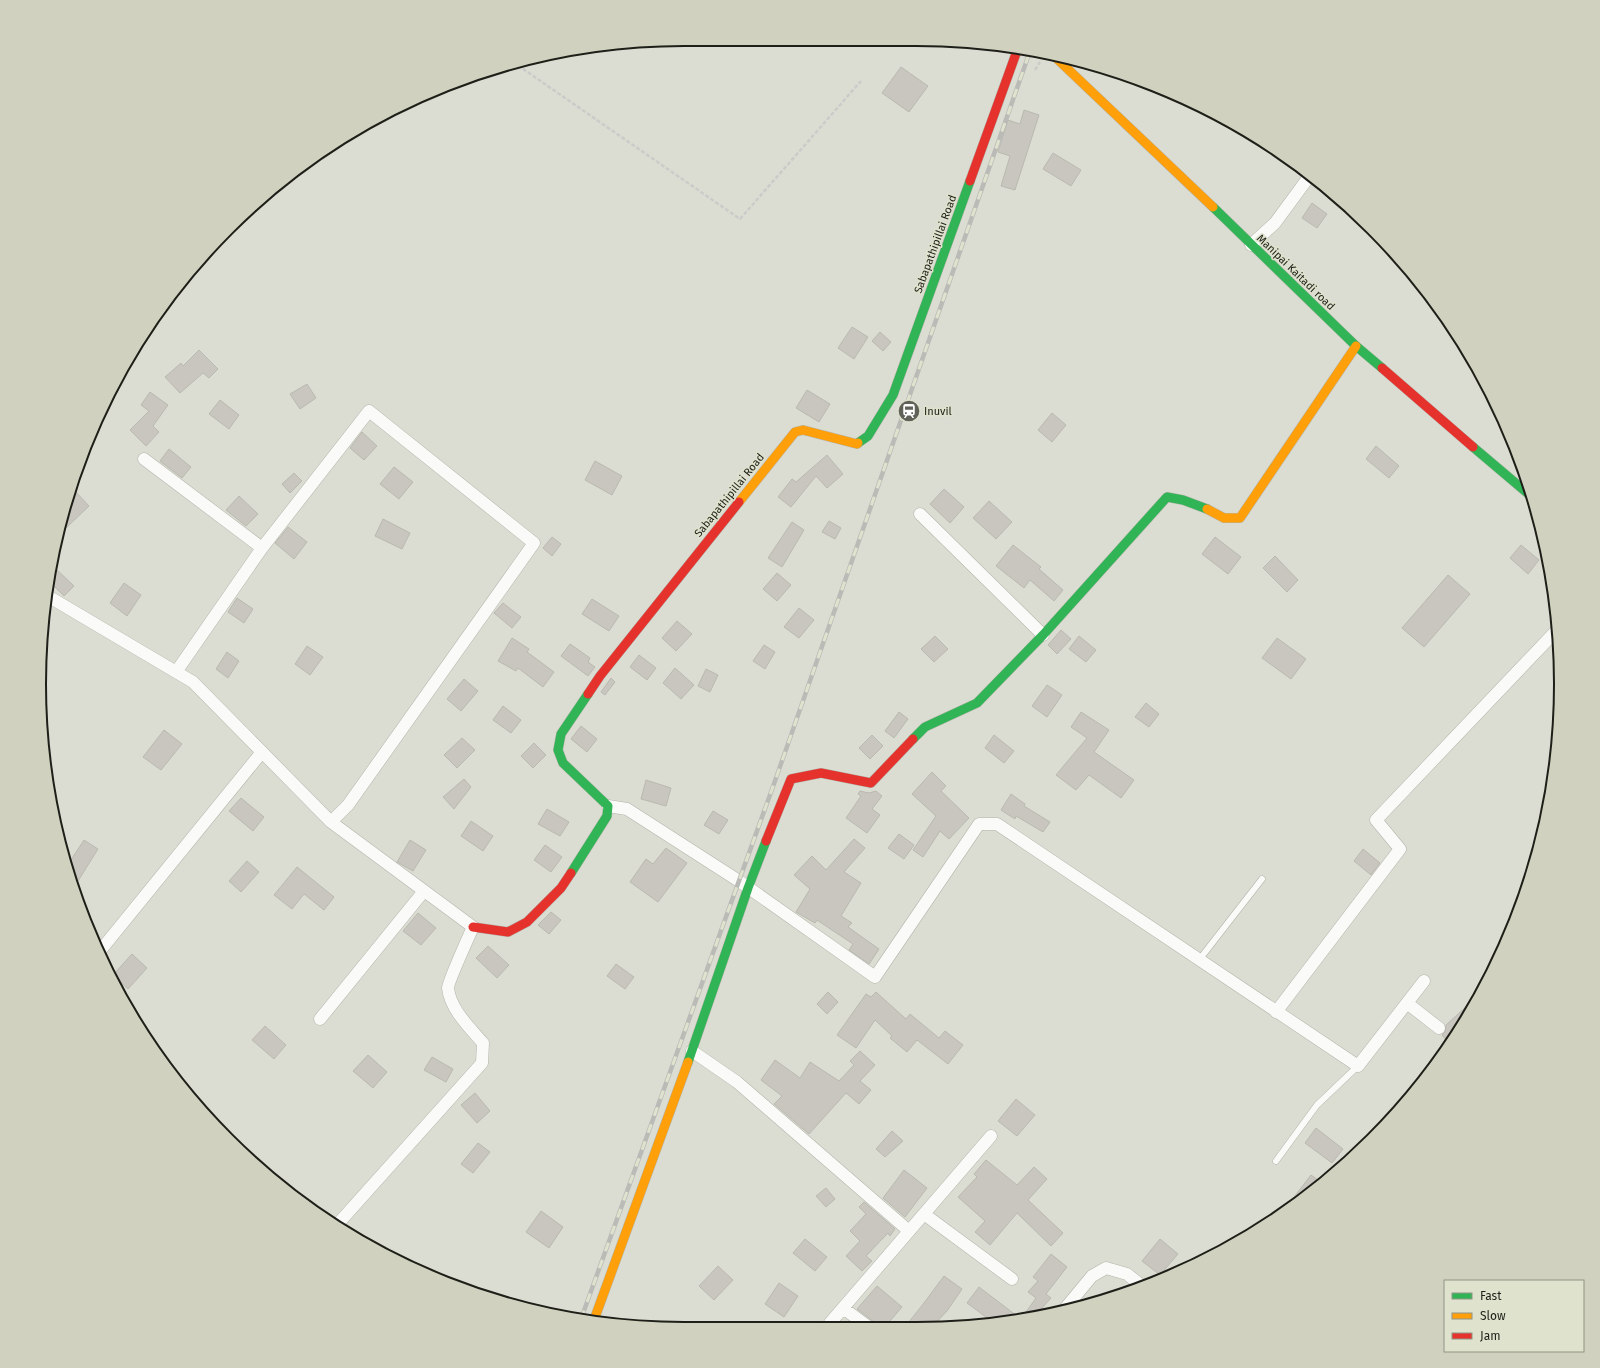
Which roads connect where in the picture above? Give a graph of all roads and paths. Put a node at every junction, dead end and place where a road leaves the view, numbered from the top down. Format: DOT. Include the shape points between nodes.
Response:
graph roads {
  1 [pos="1016,54"];
  2 [pos="1062,63"];
  3 [pos="521,68"];
  4 [pos="861,81"];
  5 [pos="1307,180"];
  6 [pos="1251,245"];
  7 [pos="1356,346"];
  8 [pos="144,459"];
  9 [pos="1523,489"];
  10 [pos="920,514"];
  11 [pos="262,548"];
  12 [pos="52,597"];
  13 [pos="1043,635"];
  14 [pos="1552,635"];
  15 [pos="176,672"];
  16 [pos="262,752"];
  17 [pos="608,806"];
  18 [pos="331,822"];
  19 [pos="1262,879"];
  20 [pos="748,888"];
  21 [pos="424,890"];
  22 [pos="473,927"];
  23 [pos="103,947"];
  24 [pos="1199,960"];
  25 [pos="1424,981"];
  26 [pos="1407,1003"];
  27 [pos="1276,1012"];
  28 [pos="320,1019"];
  29 [pos="1439,1028"];
  30 [pos="692,1051"];
  31 [pos="1358,1066"];
  32 [pos="991,1136"];
  33 [pos="1276,1161"];
  34 [pos="924,1214"];
  35 [pos="341,1221"];
  36 [pos="909,1232"];
  37 [pos="1012,1279"];
  38 [pos="1137,1282"];
  39 [pos="1070,1303"];
  40 [pos="843,1308"];
  41 [pos="595,1316"];
  42 [pos="831,1322"];
  43 [pos="862,1322"];
  1 -- 17 [label="street, Sabapathipillai Road" via="893,395 868,436 857,444 803,430 795,432 600,676 561,734 558,750 563,763"];
  2 -- 6 [label="street, Manipai Kaitadi road"];
  3 -- 4 [label="path" via="740,219"];
  5 -- 6 [label="street" via="1275,223"];
  6 -- 7 [label="street, Manipai Kaitadi road"];
  7 -- 9 [label="street, Manipai Kaitadi road"];
  7 -- 13 [label="street" via="1240,518 1224,518 1208,509 1167,497"];
  8 -- 11 [label="street"];
  10 -- 13 [label="street"];
  11 -- 15 [label="street"];
  11 -- 18 [label="street" via="369,411 534,543 348,805"];
  12 -- 15 [label="street"];
  13 -- 20 [label="street" via="977,703 925,728 871,783 821,773 791,779"];
  14 -- 27 [label="street" via="1376,820 1400,849"];
  15 -- 16 [label="street" via="193,682"];
  16 -- 18 [label="street"];
  16 -- 23 [label="street"];
  17 -- 20 [label="street" via="627,809"];
  17 -- 22 [label="street" via="607,816 561,888 527,922 508,932"];
  18 -- 21 [label="street"];
  19 -- 24 [label="lane"];
  20 -- 24 [label="street" via="875,977 979,824 997,824"];
  20 -- 30 [label="street"];
  21 -- 22 [label="street"];
  21 -- 28 [label="street"];
  22 -- 35 [label="street" via="448,987 453,1005 483,1043 482,1063"];
  24 -- 27 [label="street"];
  25 -- 26 [label="street"];
  26 -- 29 [label="street"];
  26 -- 31 [label="street"];
  27 -- 31 [label="street"];
  30 -- 36 [label="street" via="737,1082"];
  30 -- 41 [label="street"];
  31 -- 33 [label="lane" via="1317,1105"];
  32 -- 34 [label="street"];
  34 -- 36 [label="street"];
  34 -- 37 [label="street"];
  36 -- 40 [label="street"];
  38 -- 39 [label="street" via="1127,1274 1106,1268 1092,1276"];
  40 -- 42 [label="street"];
  40 -- 43 [label="street"];
}
